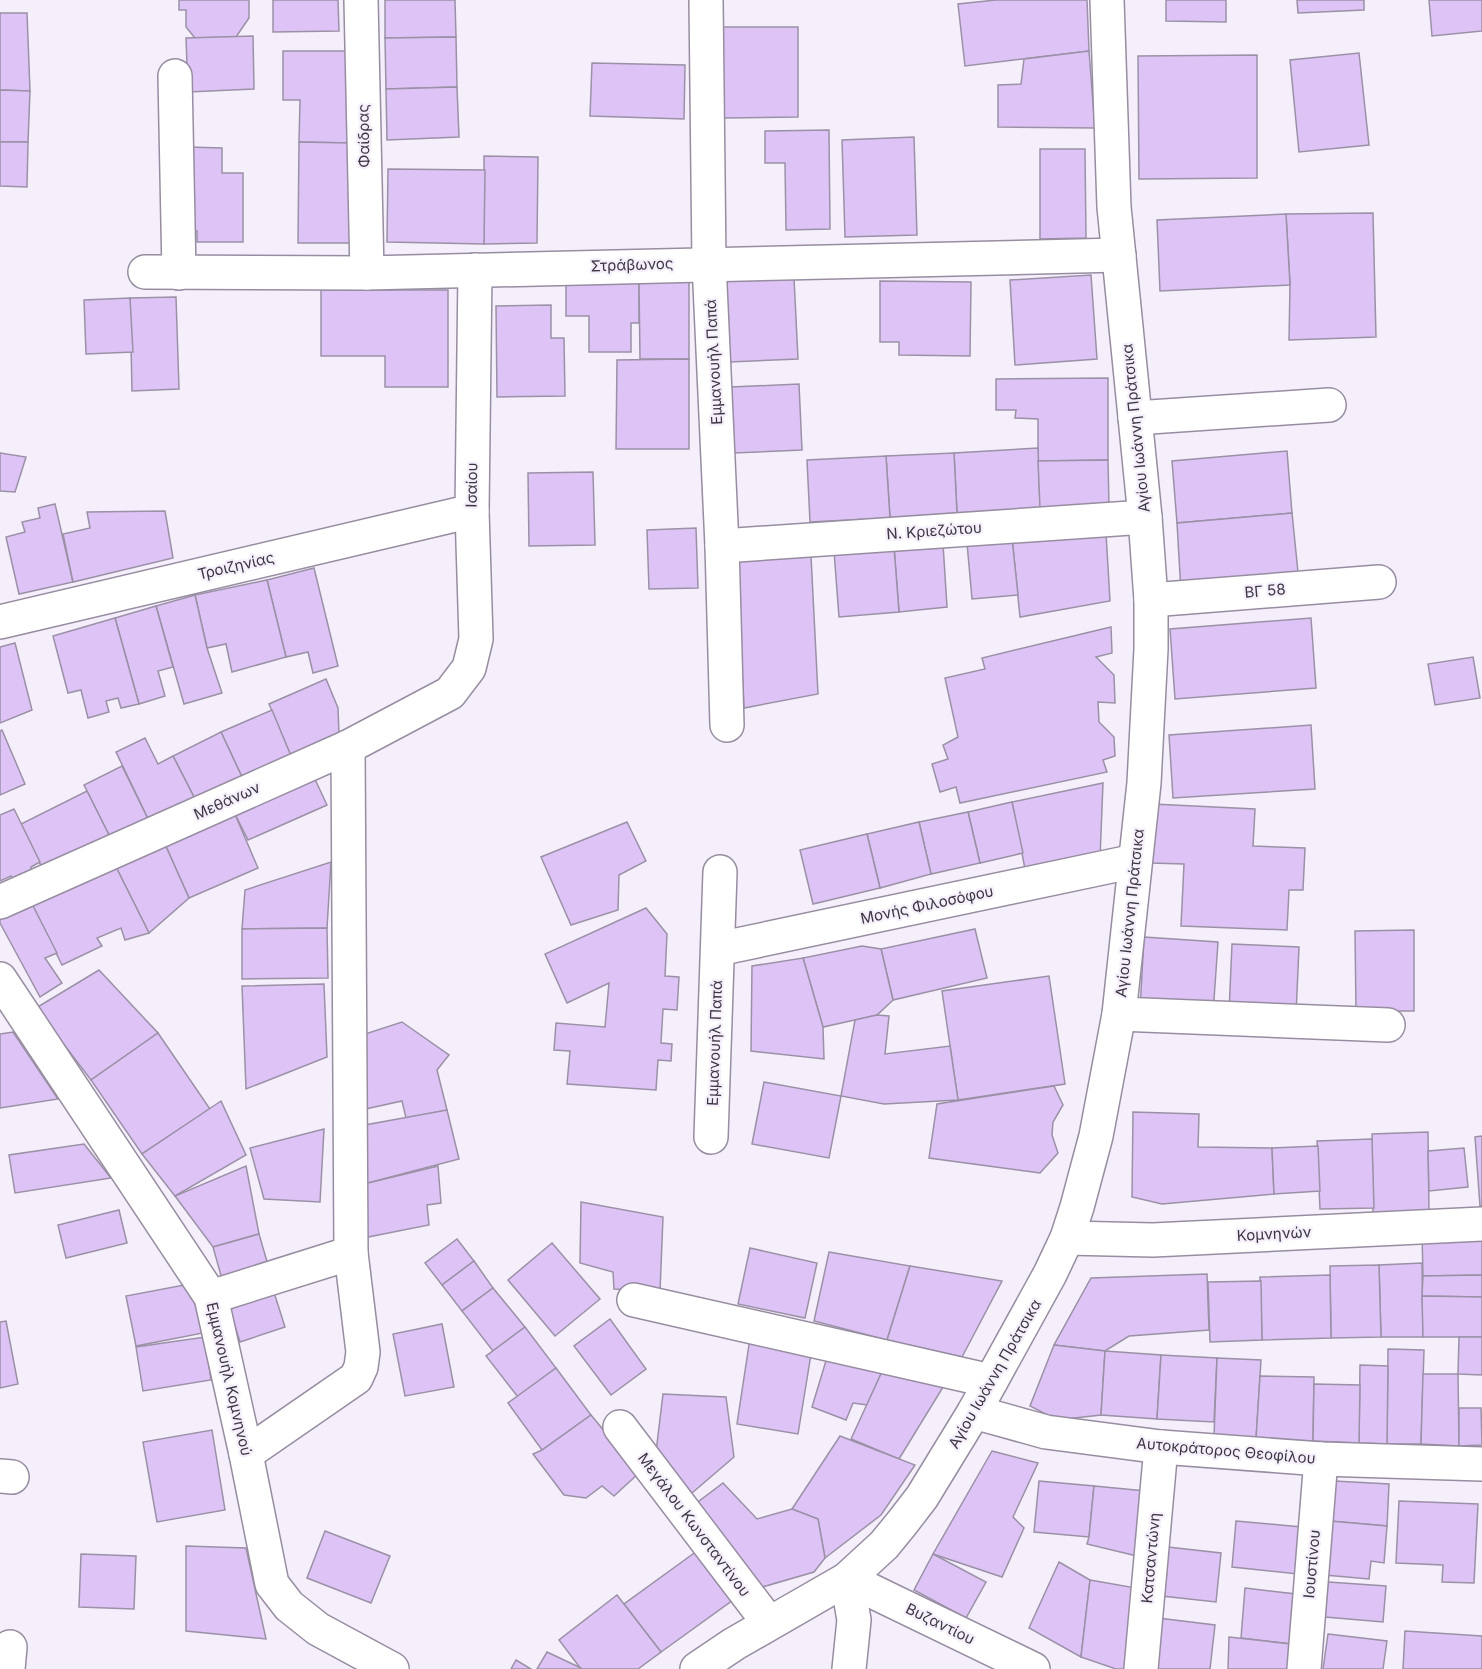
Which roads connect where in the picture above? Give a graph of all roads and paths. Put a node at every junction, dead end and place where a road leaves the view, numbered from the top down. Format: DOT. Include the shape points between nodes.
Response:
graph roads {
  1 [pos="361,0"];
  2 [pos="706,0"];
  3 [pos="1107,0"];
  4 [pos="175,76"];
  5 [pos="1119,255"];
  6 [pos="709,263"];
  7 [pos="475,270"];
  8 [pos="145,272"];
  9 [pos="179,273"];
  10 [pos="367,273"];
  11 [pos="1329,405"];
  12 [pos="1135,418"];
  13 [pos="472,511"];
  14 [pos="1145,517"];
  15 [pos="722,546"];
  16 [pos="1379,582"];
  17 [pos="1151,600"];
  18 [pos="0,622"];
  19 [pos="450,693"];
  20 [pos="727,725"];
  21 [pos="348,747"];
  22 [pos="1135,861"];
  23 [pos="720,872"];
  24 [pos="0,902"];
  25 [pos="718,949"];
  26 [pos="0,978"];
  27 [pos="1119,1014"];
  28 [pos="1388,1025"];
  29 [pos="711,1137"];
  30 [pos="1482,1224"];
  31 [pos="1067,1238"];
  32 [pos="351,1253"];
  33 [pos="211,1297"];
  34 [pos="634,1300"];
  35 [pos="991,1381"];
  36 [pos="974,1412"];
  37 [pos="620,1427"];
  38 [pos="1161,1447"];
  39 [pos="246,1454"];
  40 [pos="1321,1459"];
  41 [pos="1482,1464"];
  42 [pos="847,1579"];
  43 [pos="769,1623"];
  44 [pos="392,1669"];
  45 [pos="697,1669"];
  46 [pos="849,1669"];
  47 [pos="1033,1669"];
  48 [pos="1141,1669"];
  49 [pos="1304,1669"];
  1 -- 10 [label="street, Φαίδρας"];
  2 -- 6 [label="street, Εμμανουήλ Παπά"];
  3 -- 5 [label="street, Αγίου Ιωάννη Πράτσικα" via="1110,145"];
  4 -- 9 [label="street"];
  5 -- 6 [label="street, Στράβωνος"];
  5 -- 12 [label="street, Αγίου Ιωάννη Πράτσικα"];
  6 -- 7 [label="street, Στράβωνος"];
  6 -- 15 [label="street, Εμμανουήλ Παπά"];
  7 -- 10 [label="street, Στράβωνος"];
  7 -- 13 [label="street, Ισαίου"];
  8 -- 9 [label="street, Στράβωνος"];
  9 -- 10 [label="street, Στράβωνος"];
  11 -- 12 [label="street"];
  12 -- 14 [label="street, Αγίου Ιωάννη Πράτσικα"];
  13 -- 18 [label="street, Τροιζηνίας"];
  13 -- 19 [label="street, Ισαίου" via="476,639 469,668"];
  14 -- 15 [label="street, Ν. Κριεζώτου"];
  14 -- 17 [label="street, Αγίου Ιωάννη Πράτσικα"];
  15 -- 20 [label="street, Εμμανουήλ Παπά"];
  16 -- 17 [label="street, ΒΓ 58"];
  17 -- 22 [label="street, Αγίου Ιωάννη Πράτσικα" via="1150,690"];
  19 -- 21 [label="street, Μεθάνων"];
  21 -- 24 [label="street, Μεθάνων"];
  21 -- 32 [label="street"];
  22 -- 25 [label="street, Μονής Φιλοσόφου"];
  22 -- 27 [label="street, Αγίου Ιωάννη Πράτσικα"];
  23 -- 25 [label="street, Εμμανουήλ Παπά"];
  25 -- 29 [label="street, Εμμανουήλ Παπά"];
  26 -- 33 [label="street, Εμμανουήλ Κομνηνού"];
  27 -- 28 [label="street"];
  27 -- 31 [label="street, Αγίου Ιωάννη Πράτσικα" via="1096,1136"];
  30 -- 31 [label="street, Κομνηνών" via="1154,1240"];
  31 -- 35 [label="street, Αγίου Ιωάννη Πράτσικα"];
  32 -- 33 [label="street"];
  32 -- 39 [label="street" via="363,1352 356,1378"];
  33 -- 39 [label="street, Εμμανουήλ Κομνηνού"];
  34 -- 35 [label="street"];
  35 -- 36 [label="street, Αγίου Ιωάννη Πράτσικα"];
  36 -- 38 [label="street, Αυτοκράτορος Θεοφίλου" via="1046,1432"];
  36 -- 42 [label="street, Αγίου Ιωάννη Πράτσικα" via="902,1523"];
  37 -- 43 [label="street, Μεγάλου Κωνσταντίνου"];
  38 -- 40 [label="street, Αυτοκράτορος Θεοφίλου"];
  38 -- 48 [label="street, Κατσαντώνη"];
  39 -- 44 [label="street, Εμμανουήλ Κομνηνού" via="272,1584 288,1606 318,1629"];
  40 -- 41 [label="street, Αυτοκράτορος Θεοφίλου"];
  40 -- 49 [label="street, Ιουστίνου"];
  42 -- 43 [label="street, Αγίου Ιωάννη Πράτσικα"];
  42 -- 46 [label="street" via="854,1620"];
  42 -- 47 [label="street, Βυζαντίου"];
  43 -- 45 [label="street, Αγίου Ιωάννη Πράτσικα"];
}
